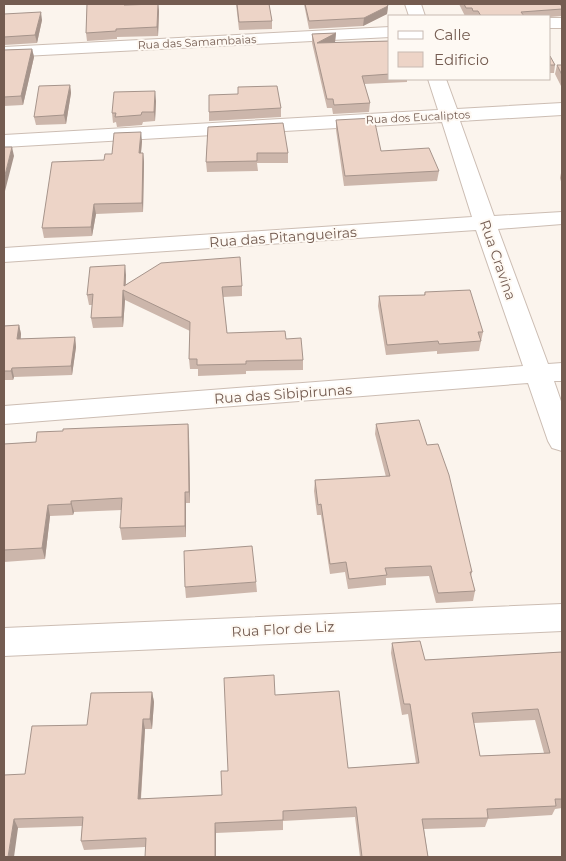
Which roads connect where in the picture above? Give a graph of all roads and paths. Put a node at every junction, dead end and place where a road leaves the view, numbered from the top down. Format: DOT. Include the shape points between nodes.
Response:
graph roads {
  1 [pos="388,32"];
  2 [pos="4,52"];
  3 [pos="437,80"];
  4 [pos="562,109"];
  5 [pos="449,115"];
  6 [pos="4,141"];
  7 [pos="562,218"];
  8 [pos="485,223"];
  9 [pos="4,255"];
  10 [pos="550,373"];
  11 [pos="4,415"];
  12 [pos="562,441"];
  13 [pos="562,617"];
  14 [pos="4,642"];
  1 -- 2 [label="street, Rua das Samambaias"];
  3 -- 5 [label="street, Rua Cravina"];
  4 -- 5 [label="street, Rua dos Eucaliptos"];
  5 -- 6 [label="street, Rua dos Eucaliptos"];
  5 -- 8 [label="street, Rua Cravina"];
  7 -- 8 [label="street, Rua das Pitangueiras"];
  8 -- 9 [label="street, Rua das Pitangueiras"];
  8 -- 10 [label="street, Rua Cravina"];
  10 -- 11 [label="street, Rua das Sibipirunas"];
  10 -- 12 [label="street, Rua Cravina"];
  13 -- 14 [label="street, Rua Flor de Liz"];
}
